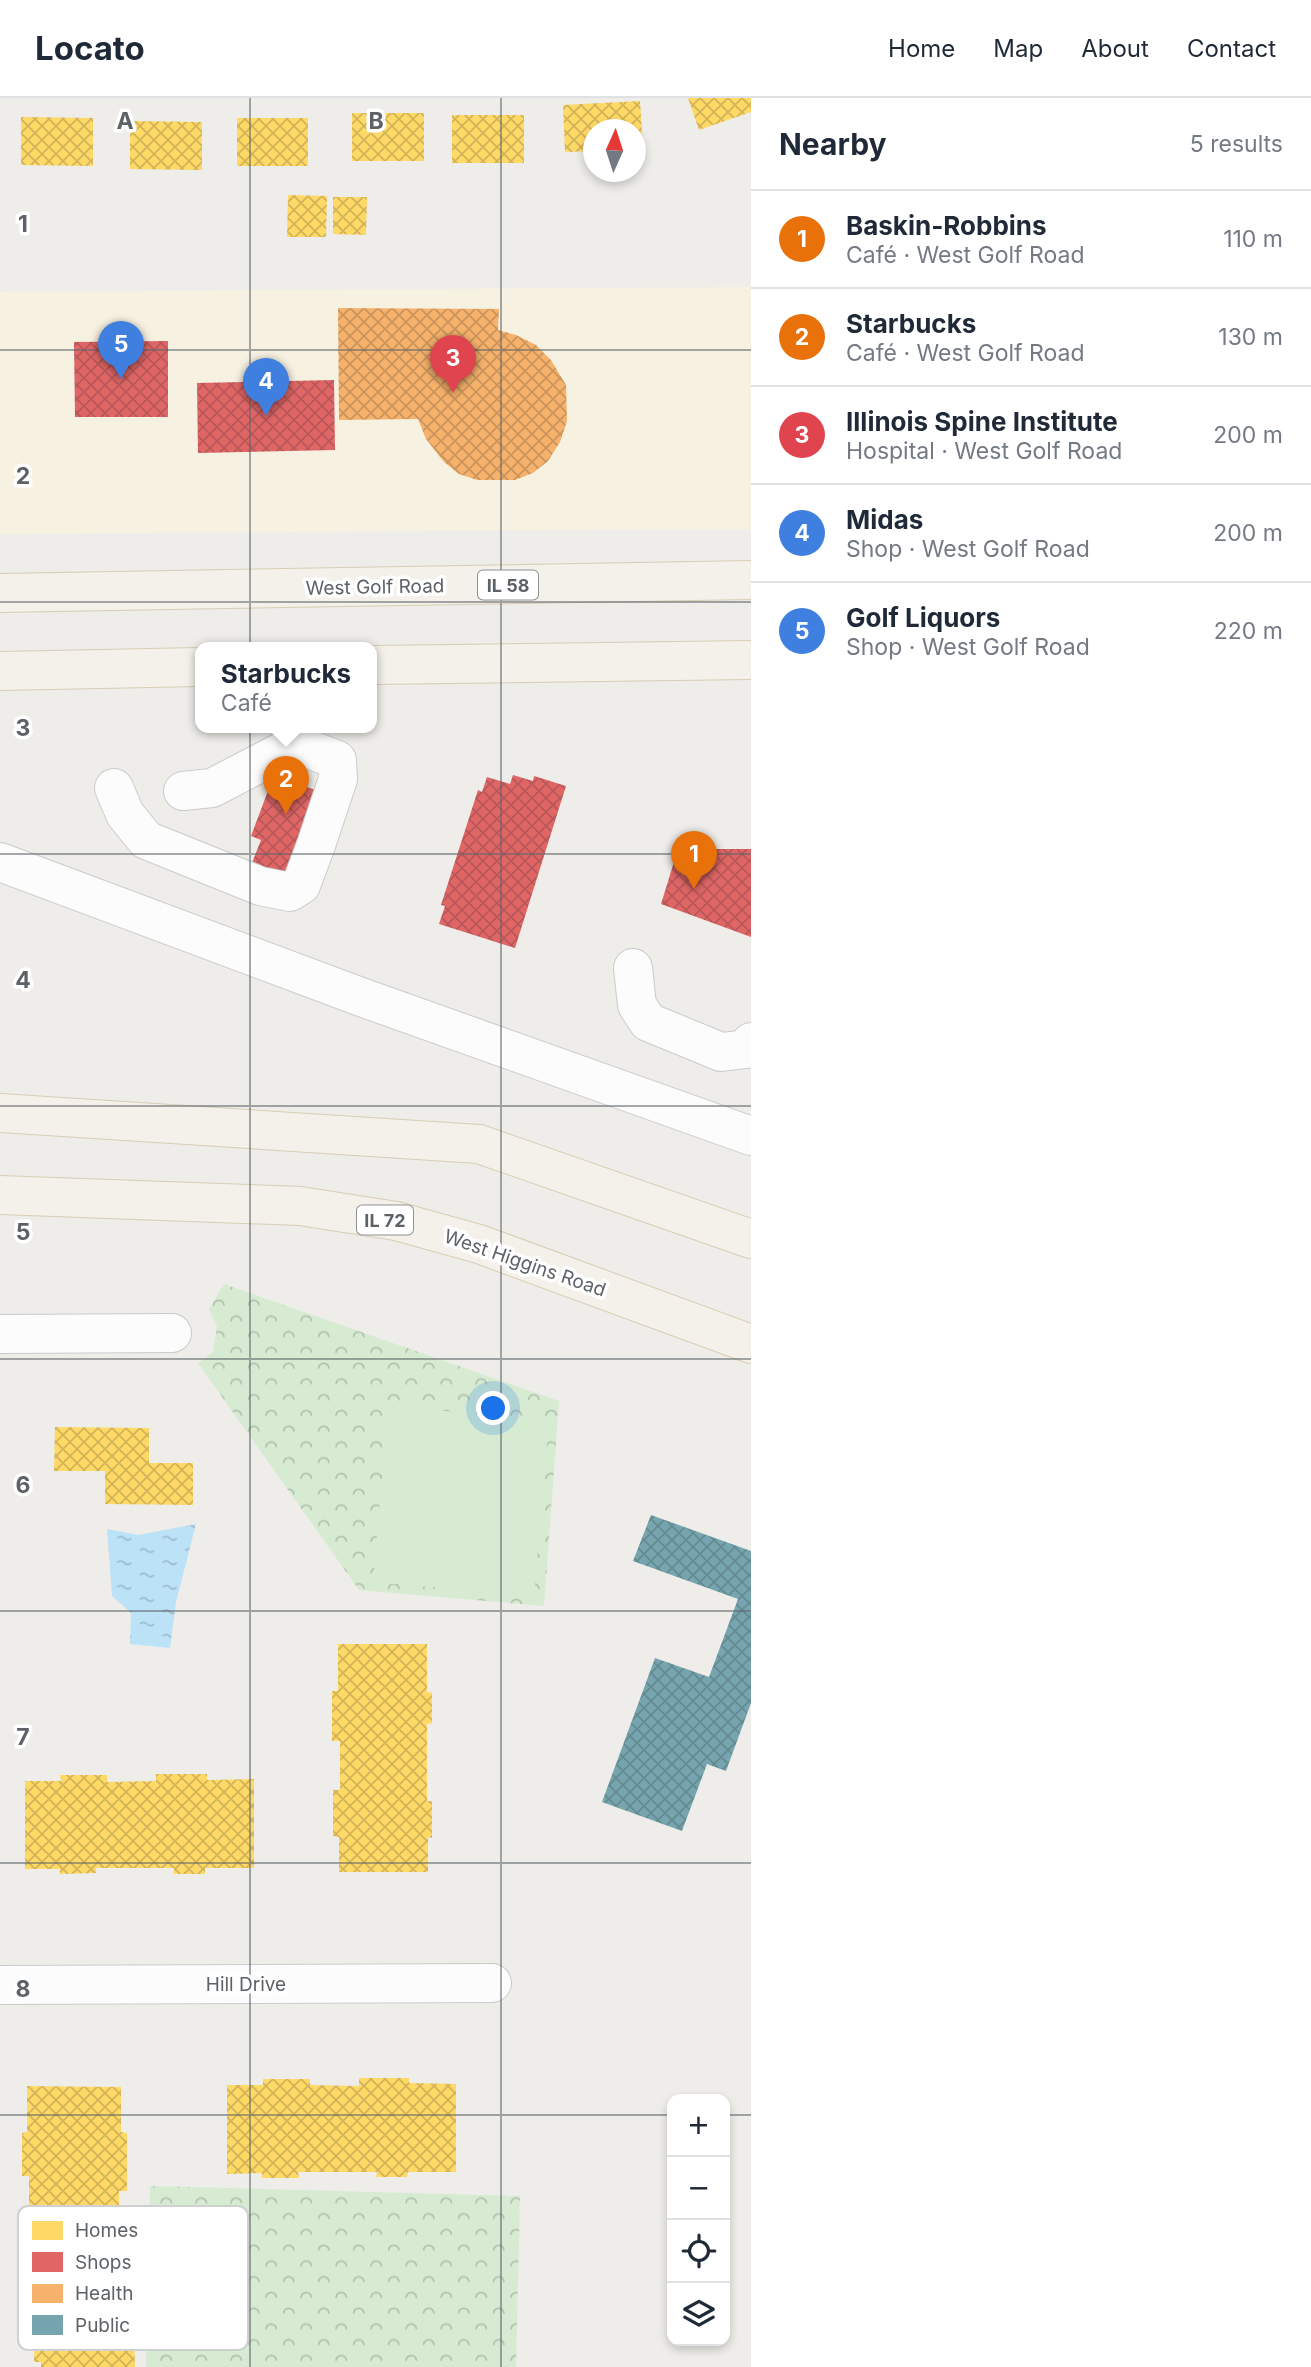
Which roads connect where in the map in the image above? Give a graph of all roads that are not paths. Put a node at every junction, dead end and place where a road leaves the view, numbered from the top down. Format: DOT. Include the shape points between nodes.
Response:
graph roads {
  1 [pos="751,580"];
  2 [pos="0,593"];
  3 [pos="751,660"];
  4 [pos="377,665"];
  5 [pos="195,667"];
  6 [pos="0,671"];
  7 [pos="114,788"];
  8 [pos="183,791"];
  9 [pos="0,862"];
  10 [pos="633,968"];
  11 [pos="751,1042"];
  12 [pos="0,1113"];
  13 [pos="751,1136"];
  14 [pos="0,1195"];
  15 [pos="751,1239"];
  16 [pos="0,1334"];
  17 [pos="172,1334"];
  18 [pos="751,1343"];
  19 [pos="492,1983"];
  20 [pos="0,1985"];
  1 -- 2 [label="main road, West Golf Road / IL 58"];
  3 -- 4 [label="main road"];
  5 -- 6 [label="main road"];
  7 -- 8 [label="street" via="125,814 146,840 260,886 290,892 302,885 338,779 337,760 309,749 283,751 212,788"];
  9 -- 13 [label="street"];
  10 -- 11 [label="street" via="637,1004 648,1022 721,1052 747,1049"];
  12 -- 15 [label="main road" via="479,1144"];
  14 -- 18 [label="main road, West Higgins Road / IL 72" via="300,1206 396,1222 479,1244"];
  16 -- 17 [label="street"];
  19 -- 20 [label="street, Hill Drive"];
}
